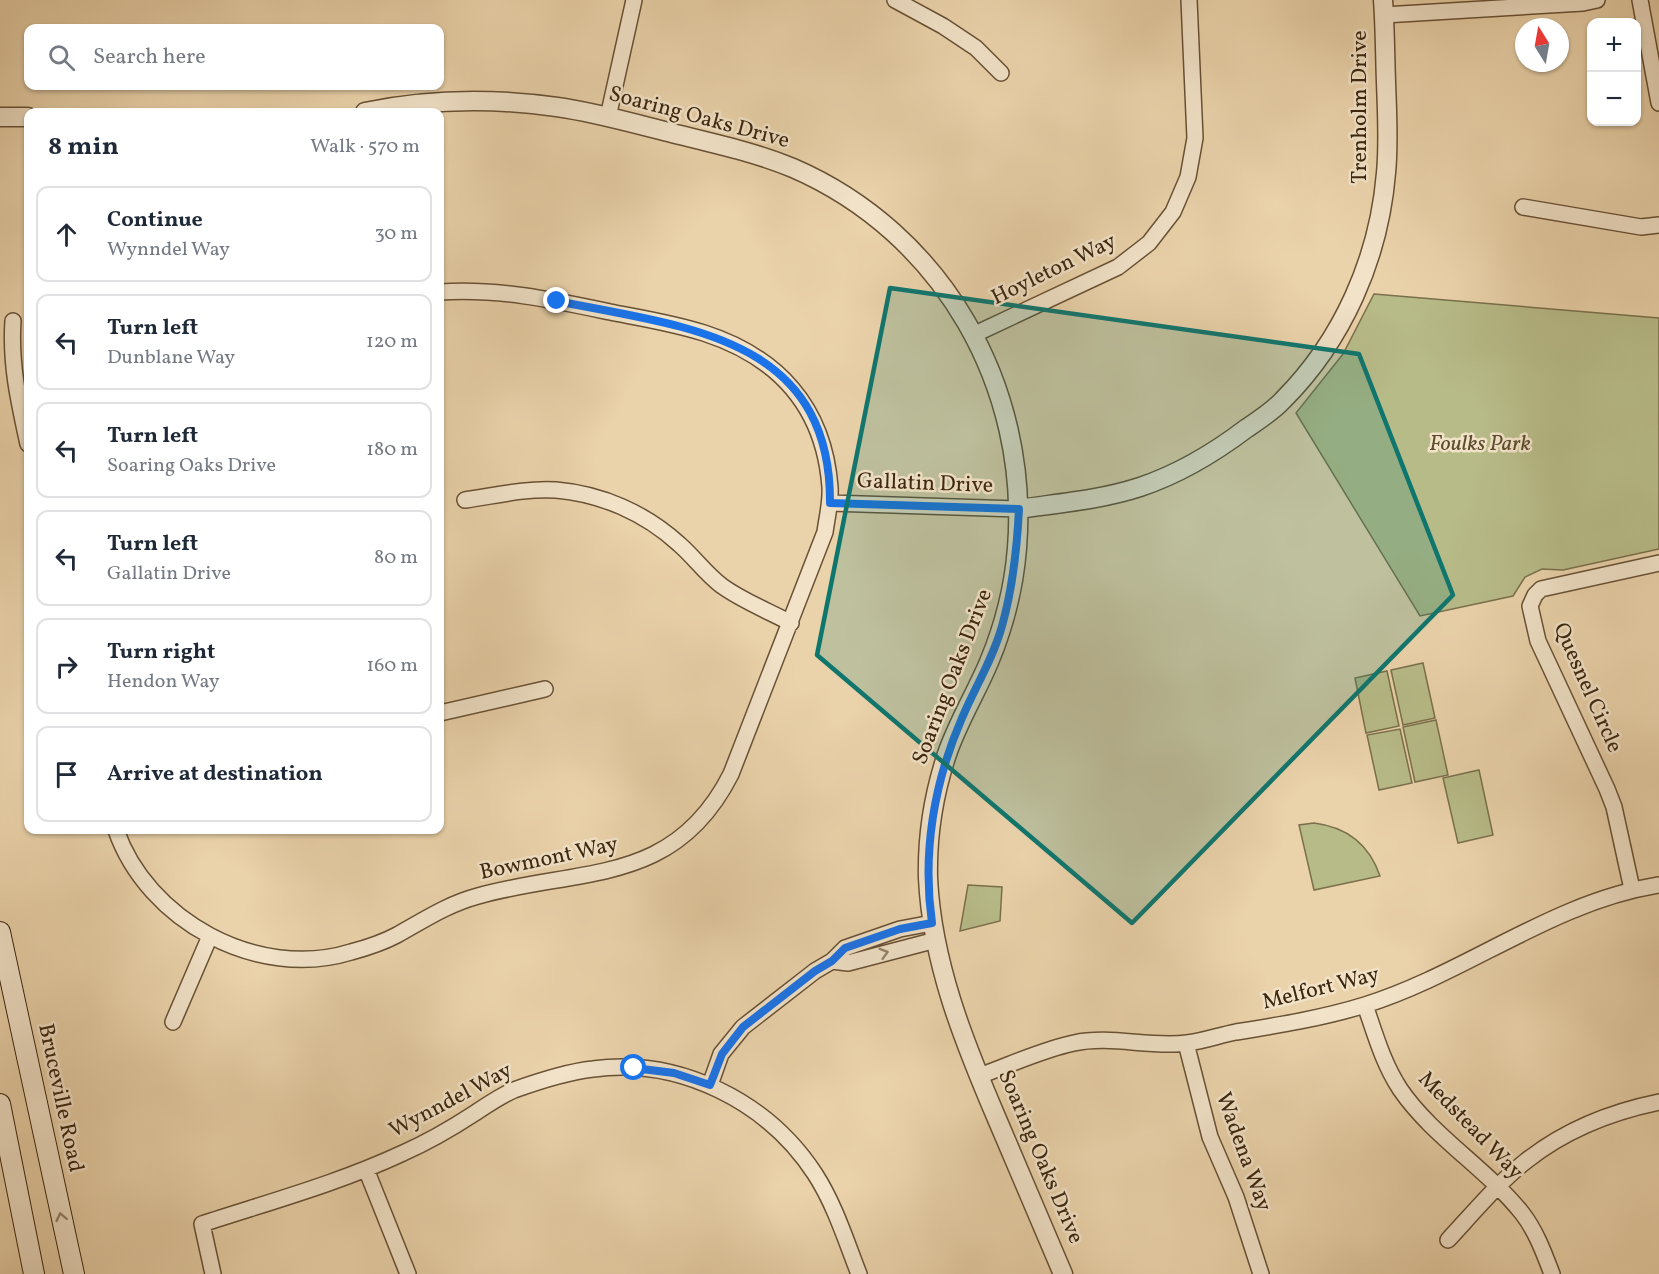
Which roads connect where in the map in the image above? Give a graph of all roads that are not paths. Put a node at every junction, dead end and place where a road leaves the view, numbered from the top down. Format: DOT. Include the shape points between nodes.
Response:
graph roads {
  1 [pos="634,0"];
  2 [pos="895,0"];
  3 [pos="1190,0"];
  4 [pos="1597,0"];
  5 [pos="1640,0"];
  6 [pos="1384,8"];
  7 [pos="1001,73"];
  8 [pos="1659,103"];
  9 [pos="384,108"];
  10 [pos="0,117"];
  11 [pos="24,117"];
  12 [pos="608,117"];
  13 [pos="1523,207"];
  14 [pos="1659,225"];
  15 [pos="444,292"];
  16 [pos="13,321"];
  17 [pos="974,335"];
  18 [pos="24,406"];
  19 [pos="465,500"];
  20 [pos="830,503"];
  21 [pos="1019,509"];
  22 [pos="1659,564"];
  23 [pos="790,623"];
  24 [pos="545,689"];
  25 [pos="444,712"];
  26 [pos="118,834"];
  27 [pos="1659,885"];
  28 [pos="1632,889"];
  29 [pos="934,931"];
  30 [pos="210,936"];
  31 [pos="1,940"];
  32 [pos="1365,1005"];
  33 [pos="172,1022"];
  34 [pos="1186,1043"];
  35 [pos="979,1076"];
  36 [pos="710,1085"];
  37 [pos="1659,1102"];
  38 [pos="0,1104"];
  39 [pos="366,1169"];
  40 [pos="1498,1186"];
  41 [pos="1448,1240"];
  42 [pos="34,1274"];
  43 [pos="74,1274"];
  44 [pos="213,1274"];
  45 [pos="408,1274"];
  46 [pos="859,1274"];
  47 [pos="1064,1274"];
  48 [pos="1261,1274"];
  49 [pos="1552,1274"];
  1 -- 12 [label="street"];
  2 -- 7 [label="street" via="976,48"];
  3 -- 17 [label="street, Hoyleton Way" via="1195,138 1188,177 1173,212 1149,243 1118,267"];
  4 -- 6 [label="street"];
  5 -- 8 [label="street"];
  6 -- 21 [label="street, Trenholm Drive" via="1387,141 1381,211 1359,287 1342,321 1307,373 1282,402 1193,464 1140,487 1102,497"];
  9 -- 12 [label="street, Soaring Oaks Drive" via="442,102 521,103"];
  10 -- 11 [label="street"];
  12 -- 17 [label="street, Soaring Oaks Drive" via="756,155 827,185 876,217 905,242 955,301"];
  13 -- 14 [label="street" via="1641,227"];
  15 -- 20 [label="street, Bowmont Way" via="500,292 684,327 756,356 798,394 817,427"];
  16 -- 18 [label="street" via="13,363"];
  17 -- 21 [label="street, Soaring Oaks Drive" via="1002,403 1016,469"];
  19 -- 23 [label="street" via="544,490 606,500 668,534 722,585"];
  20 -- 21 [label="street, Gallatin Drive"];
  20 -- 23 [label="street, Bowmont Way" via="825,532"];
  21 -- 29 [label="street, Soaring Oaks Drive" via="1012,588 1002,628 962,717 937,790 928,871"];
  22 -- 28 [label="street, Quesnel Circle" via="1541,589 1530,606 1538,641 1614,807"];
  23 -- 30 [label="street, Bowmont Way" via="722,791 699,821 670,846 637,863 465,900 381,943 331,957 296,959 261,954"];
  24 -- 25 [label="street"];
  26 -- 30 [label="street, Bowmont Way" via="127,855 153,891 185,921"];
  27 -- 28 [label="street, Melfort Way"];
  28 -- 32 [label="street, Melfort Way" via="1557,915 1409,990"];
  29 -- 35 [label="street, Soaring Oaks Drive" via="944,980"];
  29 -- 36 [label="street" via="848,963 832,961 815,971 743,1027 722,1054"];
  30 -- 33 [label="street"];
  43 -- 31 [label="main road, Bruceville Road, one-way"];
  32 -- 34 [label="street, Melfort Way"];
  32 -- 40 [label="street, Medstead Way" via="1383,1057 1402,1090 1425,1118"];
  34 -- 35 [label="street, Melfort Way" via="1074,1043"];
  34 -- 48 [label="street, Wadena Way" via="1210,1137 1236,1197"];
  35 -- 47 [label="street, Soaring Oaks Drive"];
  36 -- 39 [label="street, Wynndel Way" via="674,1073 634,1068 574,1072 512,1091 442,1134"];
  36 -- 46 [label="street, Wynndel Way" via="746,1105 778,1130 805,1159 826,1193"];
  37 -- 40 [label="street" via="1594,1120 1558,1138"];
  38 -- 42 [label="main road"];
  39 -- 44 [label="street, Wynndel Way" via="202,1224"];
  39 -- 45 [label="street"];
  40 -- 41 [label="street"];
  40 -- 49 [label="street, Medstead Way" via="1532,1228"];
}
